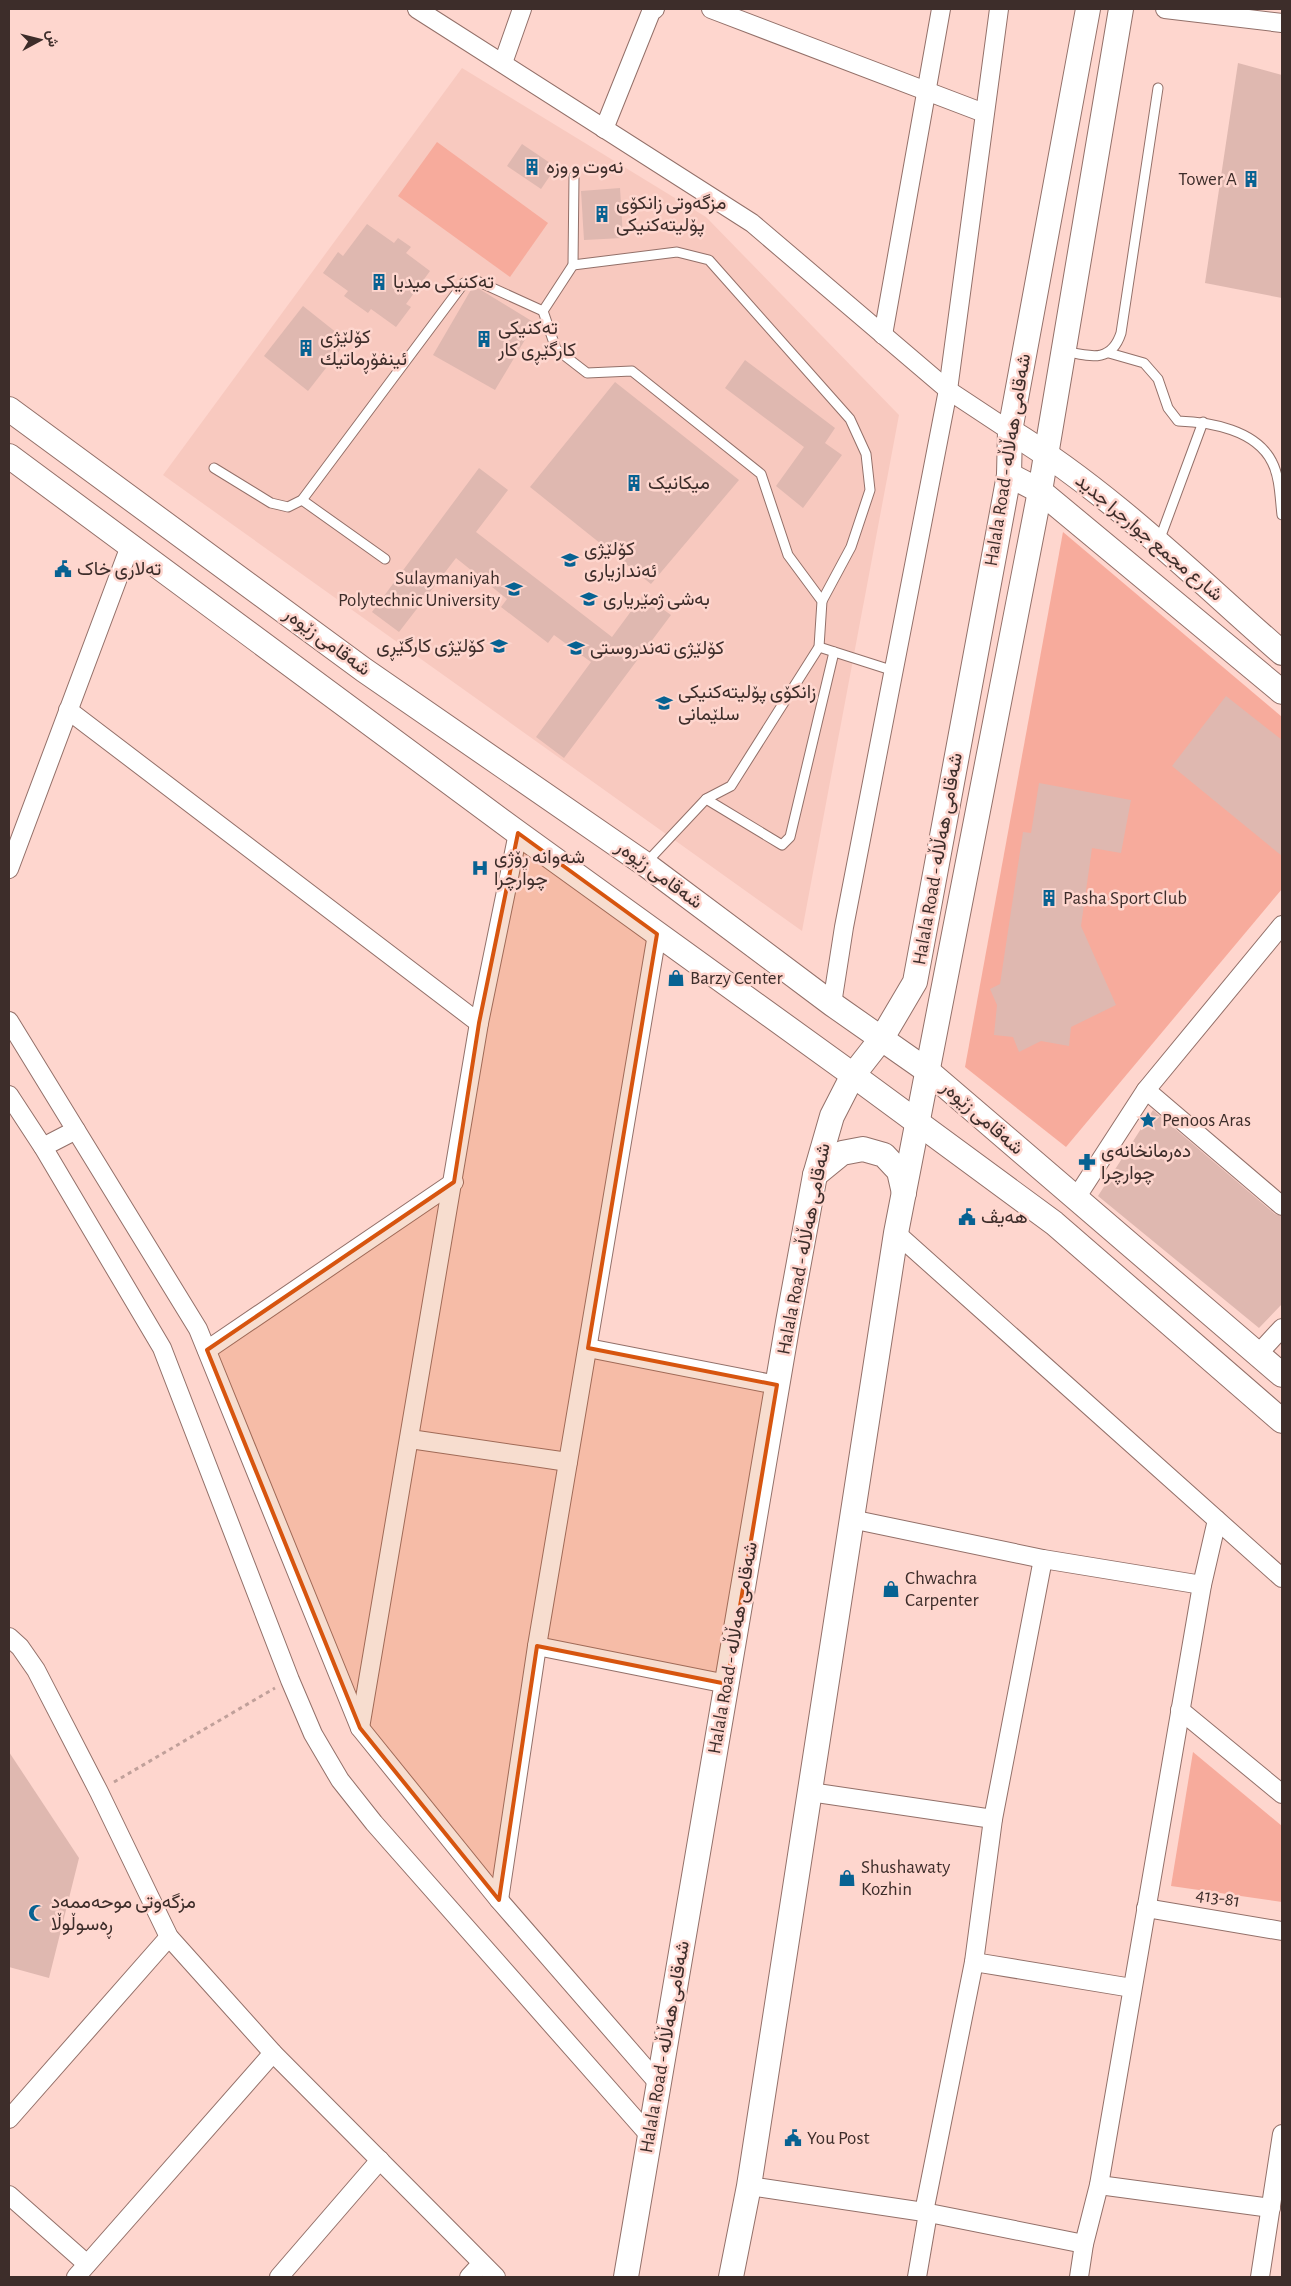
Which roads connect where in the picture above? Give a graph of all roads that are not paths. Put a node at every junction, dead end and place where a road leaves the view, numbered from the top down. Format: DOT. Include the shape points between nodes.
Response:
graph roads {
  1 [pos="417,9"];
  2 [pos="522,9"];
  3 [pos="655,9"];
  4 [pos="710,9"];
  5 [pos="941,9"];
  6 [pos="999,9"];
  7 [pos="1088,9"];
  8 [pos="1121,9"];
  9 [pos="1165,9"];
  10 [pos="1282,23"];
  11 [pos="502,63"];
  12 [pos="1158,88"];
  13 [pos="927,91"];
  14 [pos="984,113"];
  15 [pos="604,129"];
  16 [pos="574,176"];
  17 [pos="573,265"];
  18 [pos="543,311"];
  19 [pos="883,335"];
  20 [pos="1063,351"];
  21 [pos="1109,353"];
  22 [pos="948,390"];
  23 [pos="9,409"];
  24 [pos="1203,422"];
  25 [pos="1010,431"];
  26 [pos="1046,453"];
  27 [pos="9,456"];
  28 [pos="214,468"];
  29 [pos="1009,474"];
  30 [pos="1040,491"];
  31 [pos="302,500"];
  32 [pos="1282,515"];
  33 [pos="1158,543"];
  34 [pos="130,546"];
  35 [pos="385,559"];
  36 [pos="822,601"];
  37 [pos="819,647"];
  38 [pos="834,652"];
  39 [pos="1282,653"];
  40 [pos="894,671"];
  41 [pos="1282,692"];
  42 [pos="68,710"];
  43 [pos="706,799"];
  44 [pos="518,833"];
  45 [pos="645,864"];
  46 [pos="9,869"];
  47 [pos="1282,926"];
  48 [pos="657,934"];
  49 [pos="832,1004"];
  50 [pos="9,1021"];
  51 [pos="479,1023"];
  52 [pos="882,1038"];
  53 [pos="929,1072"];
  54 [pos="853,1075"];
  55 [pos="1146,1090"];
  56 [pos="9,1095"];
  57 [pos="918,1124"];
  58 [pos="76,1130"];
  59 [pos="43,1147"];
  60 [pos="815,1175"];
  61 [pos="454,1182"];
  62 [pos="904,1193"];
  63 [pos="1076,1198"];
  64 [pos="1282,1205"];
  65 [pos="896,1233"];
  66 [pos="1282,1328"];
  67 [pos="588,1348"];
  68 [pos="207,1350"];
  69 [pos="1258,1354"];
  70 [pos="1282,1375"];
  71 [pos="777,1385"];
  72 [pos="1282,1421"];
  73 [pos="410,1439"];
  74 [pos="568,1462"];
  75 [pos="851,1519"];
  76 [pos="1217,1520"];
  77 [pos="1043,1558"];
  78 [pos="1282,1578"];
  79 [pos="1202,1585"];
  80 [pos="9,1637"];
  81 [pos="536,1646"];
  82 [pos="727,1684"];
  83 [pos="1180,1710"];
  84 [pos="360,1728"];
  85 [pos="810,1792"];
  86 [pos="1282,1794"];
  87 [pos="992,1819"];
  88 [pos="499,1900"];
  89 [pos="1146,1908"];
  90 [pos="1282,1931"];
  91 [pos="169,1937"];
  92 [pos="974,1962"];
  93 [pos="1132,1988"];
  94 [pos="273,2052"];
  95 [pos="658,2084"];
  96 [pos="9,2119"];
  97 [pos="1282,2134"];
  98 [pos="650,2136"];
  99 [pos="380,2160"];
  100 [pos="1098,2185"];
  101 [pos="748,2186"];
  102 [pos="9,2195"];
  103 [pos="1271,2208"];
  104 [pos="926,2212"];
  105 [pos="1084,2244"];
  106 [pos="481,2264"];
  107 [pos="81,2271"];
  108 [pos="733,2276"];
  109 [pos="279,2277"];
  110 [pos="469,2277"];
  111 [pos="496,2277"];
  112 [pos="626,2277"];
  113 [pos="917,2277"];
  114 [pos="1079,2277"];
  115 [pos="1260,2277"];
  1 -- 11 [label="street"];
  2 -- 11 [label="street"];
  3 -- 15 [label="street"];
  4 -- 13 [label="street"];
  5 -- 13 [label="street"];
  6 -- 14 [label="street"];
  7 -- 25 [label="street, Halala Road - شەقامی هەڵاڵە"];
  8 -- 20 [label="street, Halala Road - شەقامی هەڵاڵە"];
  9 -- 10 [label="street"];
  11 -- 15 [label="street"];
  12 -- 21 [label="lane" via="1121,333"];
  13 -- 14 [label="street"];
  13 -- 19 [label="street"];
  14 -- 22 [label="street"];
  15 -- 19 [label="street" via="752,224"];
  16 -- 17 [label="lane"];
  17 -- 18 [label="lane"];
  17 -- 36 [label="lane" via="676,252 709,260 850,419 866,454 870,490 851,547"];
  18 -- 31 [label="lane" via="477,281 464,283"];
  18 -- 36 [label="lane" via="556,349 587,373 632,371 762,474 788,555"];
  19 -- 22 [label="street"];
  20 -- 21 [label="lane" via="1091,356"];
  20 -- 26 [label="street, Halala Road - شەقامی هەڵاڵە"];
  21 -- 24 [label="lane" via="1144,363 1158,379 1168,408 1178,421"];
  22 -- 25 [label="street"];
  22 -- 40 [label="street"];
  23 -- 45 [label="street, شەقامی زێوەر" via="364,670"];
  24 -- 32 [label="lane" via="1254,440 1272,462 1277,475"];
  24 -- 33 [label="lane"];
  25 -- 26 [label="street, شارع مجمع جوارجرا جديد"];
  25 -- 29 [label="street, Halala Road - شەقامی هەڵاڵە"];
  26 -- 30 [label="street, Halala Road - شەقامی هەڵاڵە"];
  26 -- 33 [label="street, شارع مجمع جوارجرا جديد"];
  27 -- 34 [label="street, شەقامی زێوەر"];
  28 -- 31 [label="lane" via="271,503 288,507"];
  29 -- 30 [label="street, شارع مجمع جوارجرا جديد"];
  29 -- 52 [label="street, Halala Road - شەقامی هەڵاڵە" via="915,982"];
  30 -- 41 [label="street, شارع مجمع جوارجرا جديد"];
  30 -- 53 [label="street, Halala Road - شەقامی هەڵاڵە"];
  31 -- 35 [label="lane"];
  33 -- 39 [label="street, شارع مجمع جوارجرا جديد"];
  34 -- 42 [label="street"];
  34 -- 44 [label="street, شەقامی زێوەر"];
  36 -- 37 [label="lane"];
  37 -- 38 [label="lane"];
  37 -- 43 [label="lane" via="731,786"];
  38 -- 40 [label="lane"];
  38 -- 43 [label="lane" via="790,837 782,845"];
  40 -- 49 [label="street"];
  42 -- 46 [label="street"];
  42 -- 51 [label="street"];
  43 -- 45 [label="lane"];
  44 -- 48 [label="street, شەقامی زێوەر"];
  44 -- 51 [label="street"];
  45 -- 49 [label="street, شەقامی زێوەر"];
  47 -- 55 [label="street"];
  48 -- 54 [label="street, شەقامی زێوەر"];
  48 -- 67 [label="street"];
  49 -- 52 [label="street, شەقامی زێوەر"];
  50 -- 58 [label="street"];
  51 -- 61 [label="street"];
  52 -- 53 [label="street, شەقامی زێوەر"];
  52 -- 54 [label="street, Halala Road - شەقامی هەڵاڵە"];
  53 -- 57 [label="street, Halala Road - شەقامی هەڵاڵە"];
  53 -- 63 [label="street, شەقامی زێوەر"];
  54 -- 57 [label="street, شەقامی زێوەر"];
  54 -- 60 [label="street, Halala Road - شەقامی هەڵاڵە" via="832,1116"];
  55 -- 63 [label="street"];
  55 -- 64 [label="street"];
  56 -- 59 [label="street"];
  57 -- 62 [label="street, Halala Road - شەقامی هەڵاڵە"];
  57 -- 72 [label="street, شەقامی زێوەر" via="1054,1223"];
  58 -- 59 [label="street"];
  58 -- 68 [label="street" via="198,1329"];
  59 -- 98 [label="street" via="162,1348 290,1680 313,1734 340,1780 374,1823"];
  60 -- 62 [label="street" via="842,1153 864,1149 884,1155 899,1172"];
  60 -- 71 [label="street, Halala Road - شەقامی هەڵاڵە"];
  61 -- 68 [label="street"];
  61 -- 73 [label="street"];
  62 -- 65 [label="street, Halala Road - شەقامی هەڵاڵە"];
  63 -- 69 [label="street, شەقامی زێوەر"];
  65 -- 75 [label="street, Halala Road - شەقامی هەڵاڵە"];
  65 -- 76 [label="street"];
  66 -- 69 [label="street"];
  67 -- 71 [label="street"];
  67 -- 74 [label="street"];
  68 -- 84 [label="street"];
  69 -- 70 [label="street, شەقامی زێوەر"];
  71 -- 82 [label="street, Halala Road - شەقامی هەڵاڵە"];
  73 -- 74 [label="street"];
  73 -- 84 [label="street"];
  74 -- 81 [label="street"];
  75 -- 77 [label="street"];
  75 -- 85 [label="street, Halala Road - شەقامی هەڵاڵە"];
  76 -- 78 [label="street"];
  76 -- 79 [label="street"];
  77 -- 79 [label="street"];
  77 -- 87 [label="street"];
  79 -- 83 [label="street"];
  80 -- 91 [label="street" via="36,1670"];
  81 -- 82 [label="street"];
  81 -- 88 [label="street"];
  82 -- 95 [label="street, Halala Road - شەقامی هەڵاڵە"];
  83 -- 86 [label="street"];
  83 -- 89 [label="street"];
  84 -- 88 [label="street"];
  85 -- 87 [label="street"];
  85 -- 101 [label="street, Halala Road - شەقامی هەڵاڵە"];
  87 -- 92 [label="street"];
  88 -- 95 [label="street"];
  89 -- 90 [label="street, 413-81"];
  89 -- 93 [label="street"];
  91 -- 94 [label="street"];
  91 -- 96 [label="street"];
  92 -- 93 [label="street"];
  92 -- 104 [label="street"];
  93 -- 100 [label="street"];
  94 -- 99 [label="street"];
  94 -- 107 [label="street"];
  95 -- 98 [label="street, Halala Road - شەقامی هەڵاڵە"];
  97 -- 103 [label="street"];
  98 -- 112 [label="street, Halala Road - شەقامی هەڵاڵە"];
  99 -- 106 [label="street"];
  99 -- 109 [label="street"];
  100 -- 103 [label="street"];
  100 -- 105 [label="street"];
  101 -- 104 [label="street"];
  101 -- 108 [label="street, Halala Road - شەقامی هەڵاڵە"];
  102 -- 107 [label="street"];
  103 -- 115 [label="street"];
  104 -- 105 [label="street"];
  104 -- 113 [label="street"];
  105 -- 114 [label="street"];
  106 -- 110 [label="street"];
  106 -- 111 [label="street"];
}
